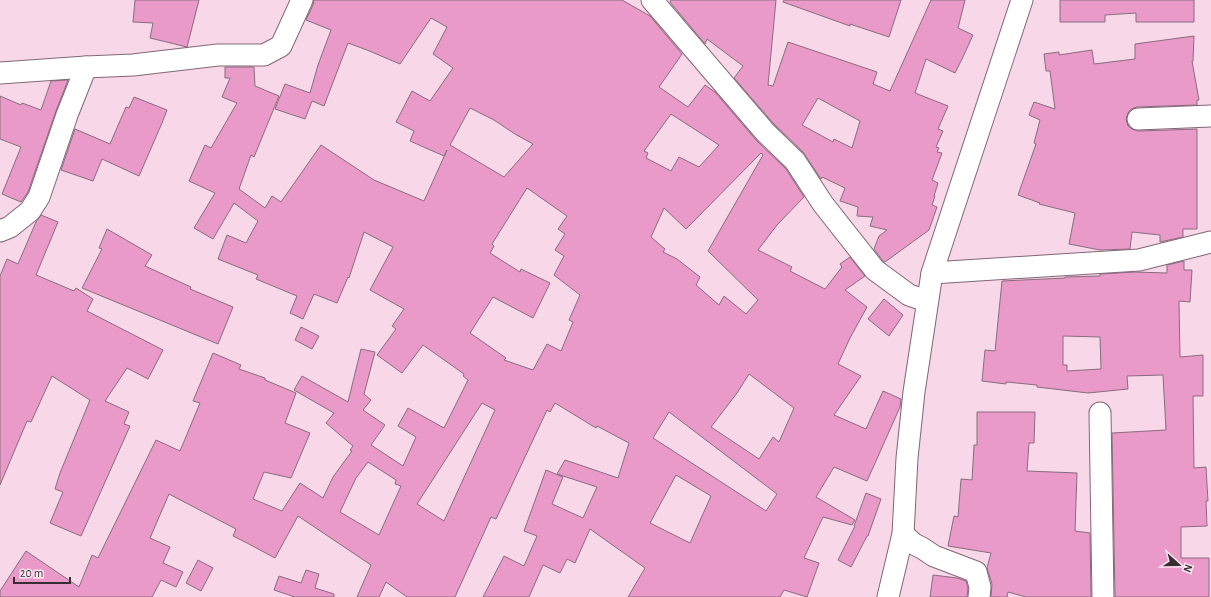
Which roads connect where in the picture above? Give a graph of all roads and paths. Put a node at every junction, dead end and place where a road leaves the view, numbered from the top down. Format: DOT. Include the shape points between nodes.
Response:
graph roads {
  1 [pos="302,0"];
  2 [pos="652,0"];
  3 [pos="1022,0"];
  4 [pos="86,67"];
  5 [pos="0,73"];
  6 [pos="1211,116"];
  7 [pos="1138,120"];
  8 [pos="0,231"];
  9 [pos="1211,242"];
  10 [pos="932,273"];
  11 [pos="927,301"];
  12 [pos="1100,413"];
  13 [pos="903,534"];
  14 [pos="888,597"];
  15 [pos="979,597"];
  16 [pos="1103,597"];
  1 -- 4 [label="street" via="281,46 264,55 218,55 132,65"];
  2 -- 11 [label="street" via="765,132 795,161 823,204 875,270 909,295"];
  3 -- 10 [label="street"];
  4 -- 5 [label="street"];
  4 -- 8 [label="street" via="39,197 30,212"];
  6 -- 7 [label="street"];
  9 -- 10 [label="street" via="1139,260"];
  10 -- 11 [label="street"];
  11 -- 13 [label="street" via="912,407"];
  12 -- 16 [label="street"];
  13 -- 14 [label="street"];
  13 -- 15 [label="street" via="934,556 976,572 980,587"];
}
